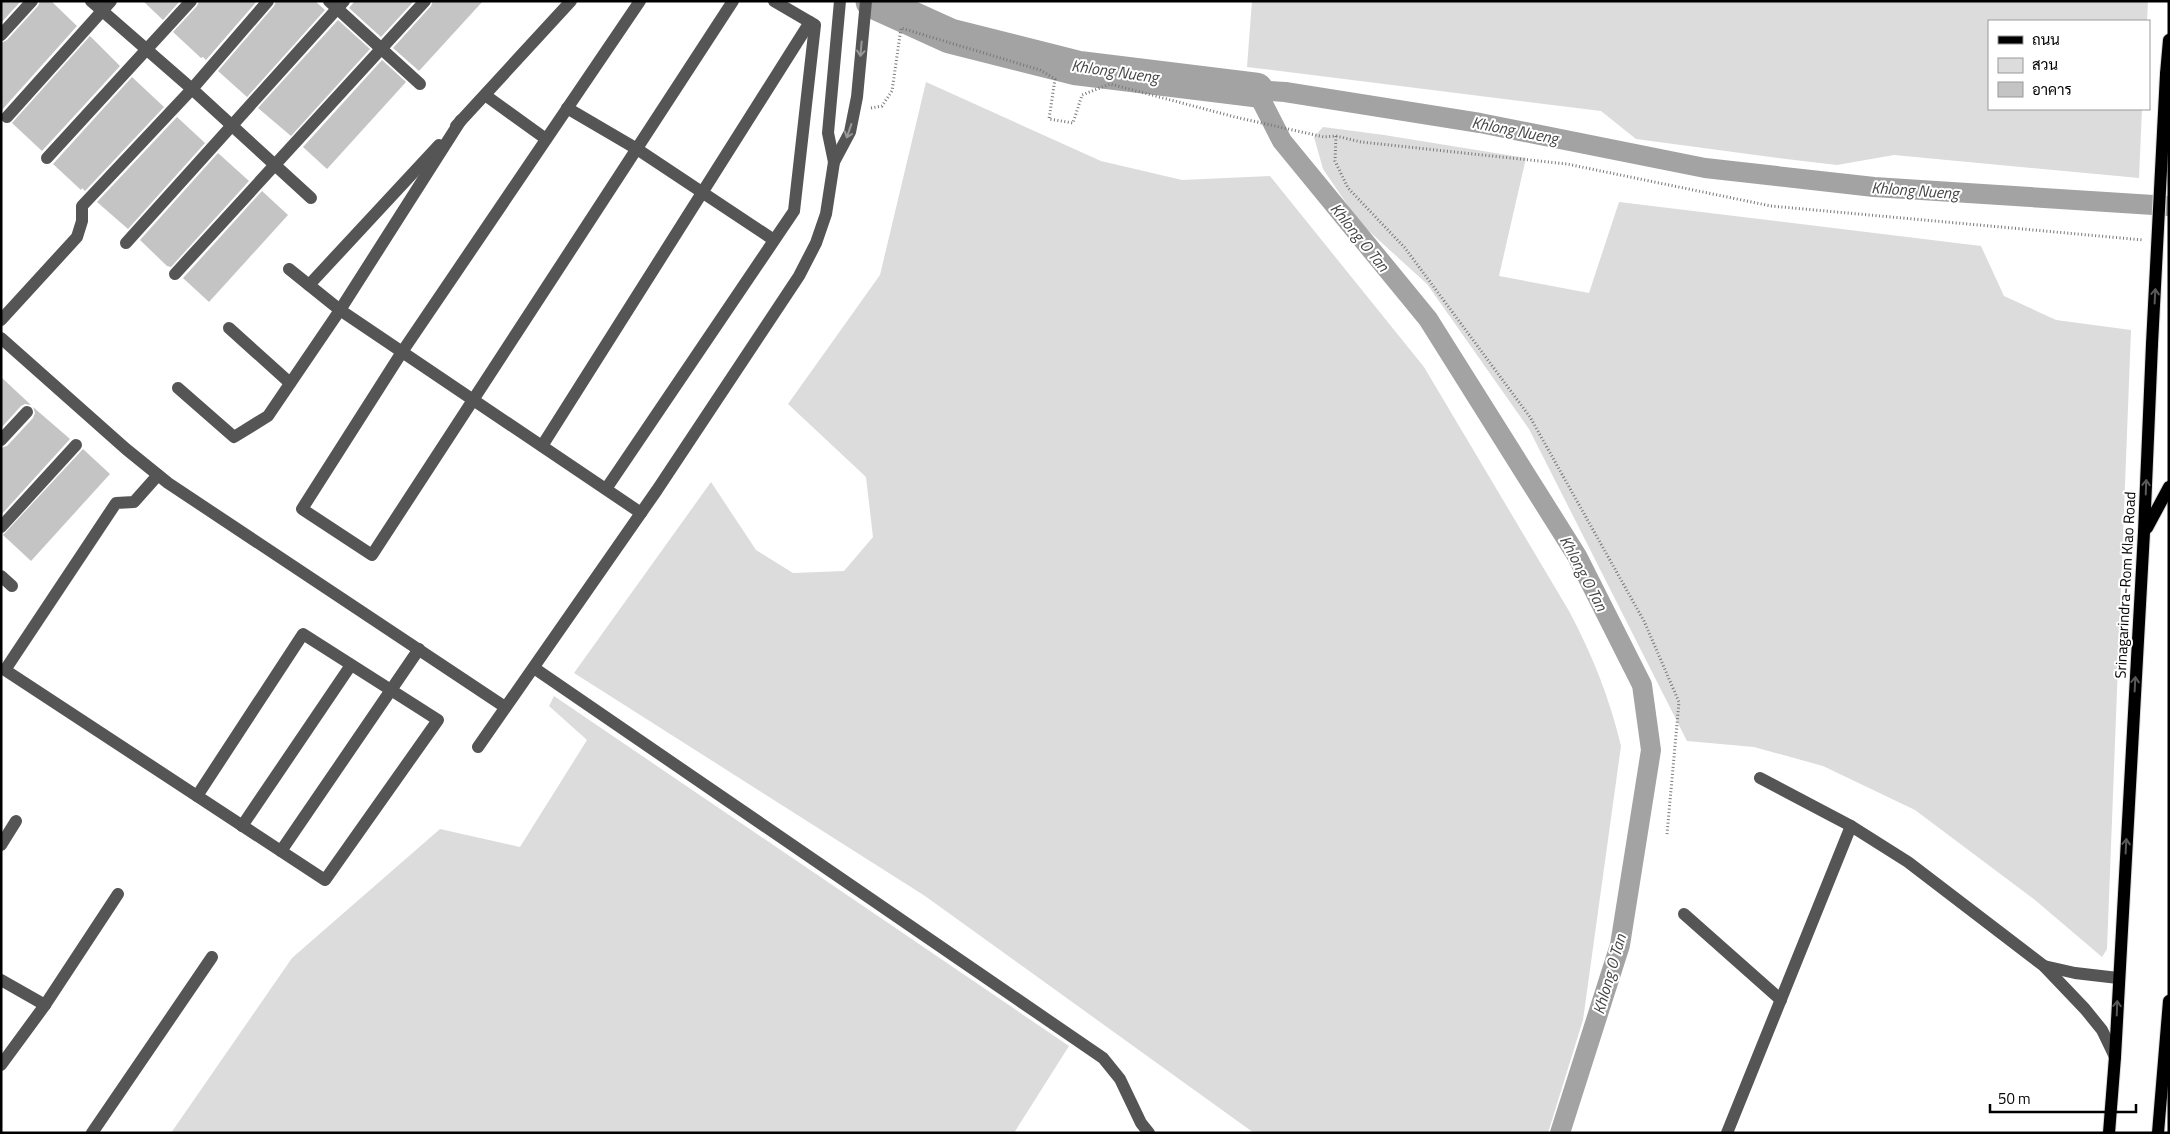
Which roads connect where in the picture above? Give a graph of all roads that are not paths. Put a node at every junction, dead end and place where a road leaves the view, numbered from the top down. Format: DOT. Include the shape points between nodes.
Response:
graph roads {
  1 [pos="32,1"];
  2 [pos="91,1"];
  3 [pos="191,1"];
  4 [pos="268,1"];
  5 [pos="425,1"];
  6 [pos="571,1"];
  7 [pos="640,1"];
  8 [pos="774,1"];
  9 [pos="840,1"];
  10 [pos="866,1"];
  11 [pos="728,3"];
  12 [pos="337,4"];
  13 [pos="107,6"];
  14 [pos="810,22"];
  15 [pos="1,35"];
  16 [pos="2169,40"];
  17 [pos="146,49"];
  18 [pos="380,49"];
  19 [pos="420,84"];
  20 [pos="192,88"];
  21 [pos="485,95"];
  22 [pos="568,108"];
  23 [pos="7,117"];
  24 [pos="462,120"];
  25 [pos="232,126"];
  26 [pos="546,139"];
  27 [pos="637,149"];
  28 [pos="47,158"];
  29 [pos="834,162"];
  30 [pos="275,165"];
  31 [pos="704,193"];
  32 [pos="311,198"];
  33 [pos="774,240"];
  34 [pos="126,243"];
  35 [pos="289,269"];
  36 [pos="175,274"];
  37 [pos="310,285"];
  38 [pos="340,310"];
  39 [pos="1,320"];
  40 [pos="229,328"];
  41 [pos="1,338"];
  42 [pos="402,352"];
  43 [pos="290,383"];
  44 [pos="178,388"];
  45 [pos="473,400"];
  46 [pos="27,412"];
  47 [pos="1,440"];
  48 [pos="76,445"];
  49 [pos="542,446"];
  50 [pos="158,475"];
  51 [pos="2169,487"];
  52 [pos="606,489"];
  53 [pos="641,513"];
  54 [pos="1,528"];
  55 [pos="2144,532"];
  56 [pos="1,576"];
  57 [pos="12,586"];
  58 [pos="419,649"];
  59 [pos="351,665"];
  60 [pos="534,668"];
  61 [pos="390,691"];
  62 [pos="505,707"];
  63 [pos="478,747"];
  64 [pos="1760,778"];
  65 [pos="197,796"];
  66 [pos="16,821"];
  67 [pos="242,826"];
  68 [pos="1851,826"];
  69 [pos="1,846"];
  70 [pos="281,851"];
  71 [pos="118,894"];
  72 [pos="1684,914"];
  73 [pos="212,957"];
  74 [pos="2044,966"];
  75 [pos="2118,978"];
  76 [pos="1,980"];
  77 [pos="1781,1000"];
  78 [pos="2169,1001"];
  79 [pos="45,1005"];
  80 [pos="2115,1057"];
  81 [pos="1,1065"];
  82 [pos="92,1133"];
  83 [pos="1149,1133"];
  84 [pos="1727,1133"];
  85 [pos="2109,1133"];
  86 [pos="2158,1133"];
  1 -- 15 [label="street"];
  2 -- 13 [label="street"];
  3 -- 17 [label="street"];
  4 -- 20 [label="street"];
  5 -- 18 [label="street"];
  6 -- 21 [label="street"];
  7 -- 22 [label="street"];
  8 -- 14 [label="street"];
  9 -- 29 [label="street" via="828,133"];
  10 -- 29 [label="street, one-way" via="854,113 850,132"];
  11 -- 27 [label="street"];
  12 -- 18 [label="street"];
  12 -- 25 [label="street"];
  13 -- 17 [label="street"];
  13 -- 23 [label="street"];
  14 -- 31 [label="street"];
  14 -- 33 [label="street" via="815,25 794,211"];
  55 -- 16 [label="main road, Srinagarindra-Rom Klao Road, one-way, bridge"];
  17 -- 20 [label="street"];
  17 -- 28 [label="street"];
  18 -- 19 [label="street"];
  18 -- 30 [label="street"];
  20 -- 25 [label="street"];
  20 -- 39 [label="street" via="82,206 77,237"];
  21 -- 24 [label="street"];
  21 -- 26 [label="street"];
  22 -- 26 [label="street"];
  22 -- 27 [label="street"];
  24 -- 37 [label="street"];
  24 -- 38 [label="street"];
  25 -- 30 [label="street"];
  25 -- 34 [label="street"];
  26 -- 42 [label="street"];
  27 -- 31 [label="street"];
  27 -- 45 [label="street"];
  29 -- 53 [label="street" via="826,214 816,244 799,276"];
  30 -- 32 [label="street"];
  30 -- 36 [label="street"];
  31 -- 33 [label="street"];
  31 -- 49 [label="street"];
  33 -- 52 [label="street"];
  35 -- 37 [label="street"];
  37 -- 38 [label="street"];
  38 -- 42 [label="street"];
  38 -- 43 [label="street"];
  40 -- 43 [label="street"];
  41 -- 50 [label="street"];
  42 -- 45 [label="street"];
  42 -- 45 [label="street" via="302,509 372,555"];
  43 -- 44 [label="street" via="268,416 234,437"];
  45 -- 49 [label="street"];
  46 -- 47 [label="street"];
  48 -- 54 [label="street"];
  49 -- 52 [label="street"];
  50 -- 58 [label="street"];
  50 -- 65 [label="street" via="134,502 116,504 4,670"];
  51 -- 55 [label="main road"];
  52 -- 53 [label="street"];
  53 -- 60 [label="street"];
  75 -- 55 [label="main road, Srinagarindra-Rom Klao Road, one-way"];
  56 -- 57 [label="street"];
  58 -- 61 [label="street"];
  58 -- 62 [label="street"];
  59 -- 61 [label="street"];
  59 -- 65 [label="street" via="303,634"];
  59 -- 67 [label="street"];
  60 -- 62 [label="street"];
  60 -- 83 [label="street" via="1104,1058 1120,1079"];
  61 -- 70 [label="street"];
  61 -- 70 [label="street" via="438,720 325,880"];
  62 -- 63 [label="street"];
  64 -- 68 [label="street"];
  65 -- 67 [label="street"];
  66 -- 69 [label="street"];
  67 -- 70 [label="street"];
  68 -- 74 [label="street" via="1908,862"];
  68 -- 77 [label="street"];
  71 -- 79 [label="street"];
  72 -- 77 [label="street"];
  73 -- 82 [label="street"];
  74 -- 75 [label="street"];
  74 -- 80 [label="street" via="2096,1023"];
  80 -- 75 [label="main road, Srinagarindra-Rom Klao Road, one-way"];
  76 -- 79 [label="street"];
  77 -- 84 [label="street"];
  78 -- 86 [label="main road"];
  79 -- 81 [label="street"];
  80 -- 85 [label="main road, Srinagarindra-Rom Klao Road"];
}
